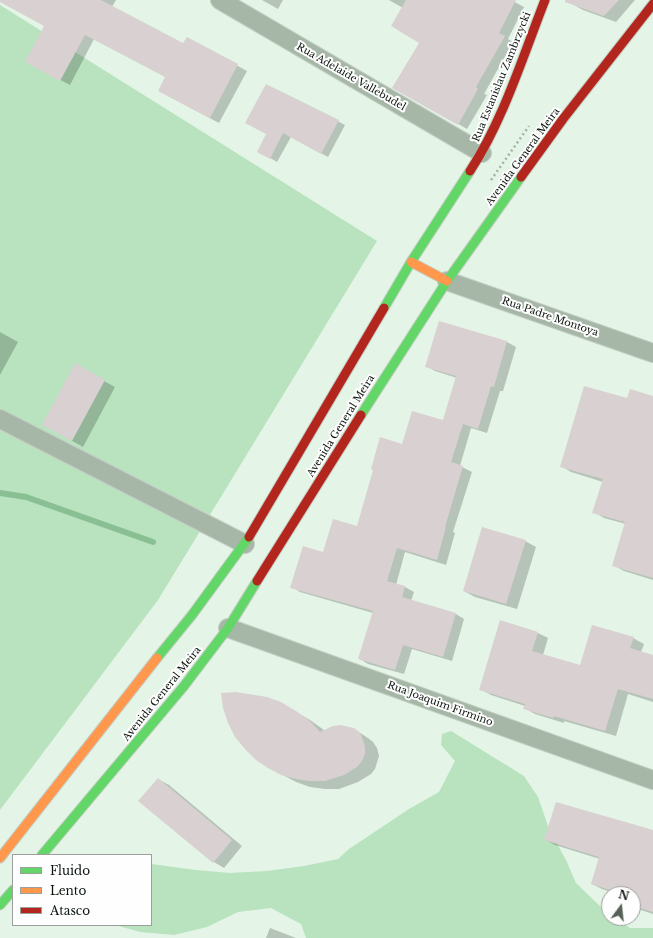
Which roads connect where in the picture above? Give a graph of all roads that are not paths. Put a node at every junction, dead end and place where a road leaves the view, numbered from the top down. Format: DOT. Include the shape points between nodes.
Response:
graph roads {
  1 [pos="220,0"];
  2 [pos="545,0"];
  3 [pos="653,4"];
  4 [pos="482,153"];
  5 [pos="411,262"];
  6 [pos="446,281"];
  7 [pos="653,353"];
  8 [pos="0,419"];
  9 [pos="245,544"];
  10 [pos="228,628"];
  11 [pos="653,780"];
  12 [pos="43,854"];
  13 [pos="0,858"];
  14 [pos="12,891"];
  15 [pos="0,905"];
  1 -- 4 [label="street, Rua Adelaide Vallebudel"];
  2 -- 4 [label="main road, Rua Estanislau Zambrzycki"];
  3 -- 6 [label="main road, Avenida General Meira" via="563,119"];
  4 -- 5 [label="main road, Rua Estanislau Zambrzycki"];
  5 -- 6 [label="main road"];
  5 -- 9 [label="main road"];
  6 -- 7 [label="street, Rua Padre Montoya"];
  6 -- 10 [label="main road, Avenida General Meira"];
  8 -- 9 [label="street"];
  9 -- 13 [label="main road"];
  10 -- 11 [label="street, Rua Joaquim Firmino"];
  10 -- 12 [label="main road, Avenida General Meira" via="184,686"];
  14 -- 15 [label="main road"];
}
